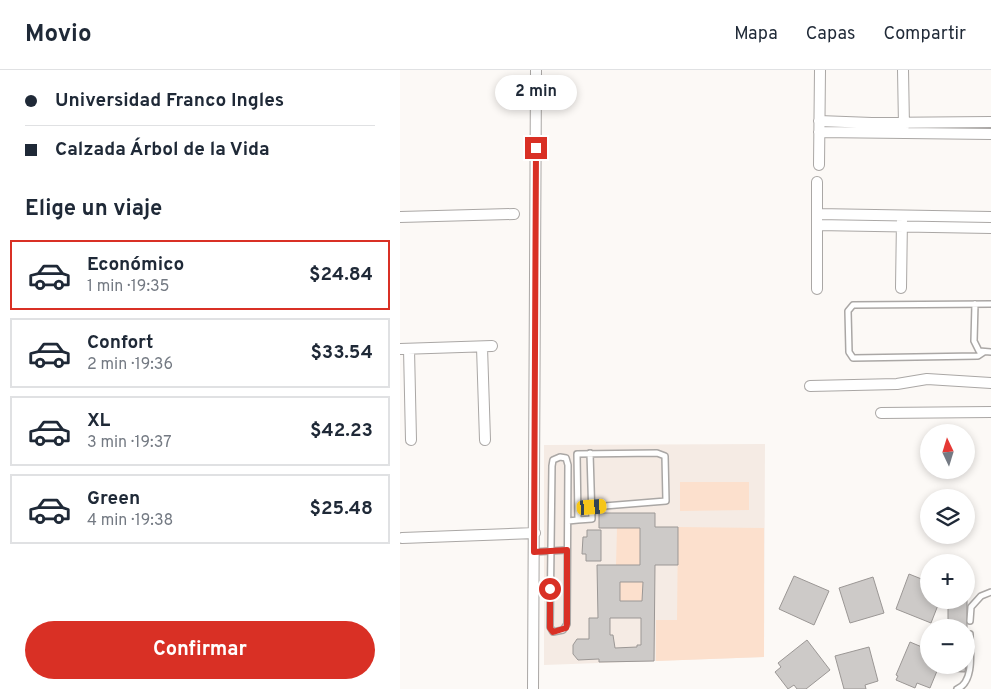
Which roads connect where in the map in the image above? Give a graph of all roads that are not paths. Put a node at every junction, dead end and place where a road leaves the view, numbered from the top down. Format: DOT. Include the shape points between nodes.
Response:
graph roads {
  1 [pos="536,70"];
  2 [pos="820,70"];
  3 [pos="903,70"];
  4 [pos="991,122"];
  5 [pos="819,127"];
  6 [pos="904,127"];
  7 [pos="991,134"];
  8 [pos="819,165"];
  9 [pos="817,182"];
  10 [pos="514,214"];
  11 [pos="817,214"];
  12 [pos="400,217"];
  13 [pos="991,217"];
  14 [pos="902,221"];
  15 [pos="817,225"];
  16 [pos="991,228"];
  17 [pos="901,288"];
  18 [pos="817,289"];
  19 [pos="975,304"];
  20 [pos="991,304"];
  21 [pos="404,349"];
  22 [pos="984,352"];
  23 [pos="991,352"];
  24 [pos="991,383"];
  25 [pos="810,386"];
  26 [pos="991,412"];
  27 [pos="881,413"];
  28 [pos="410,440"];
  29 [pos="485,440"];
  30 [pos="590,453"];
  31 [pos="592,507"];
  32 [pos="578,520"];
  33 [pos="568,521"];
  34 [pos="535,533"];
  35 [pos="402,538"];
  36 [pos="567,550"];
  37 [pos="551,551"];
  38 [pos="534,552"];
  39 [pos="991,592"];
  40 [pos="970,619"];
  41 [pos="969,674"];
  42 [pos="533,689"];
  43 [pos="957,689"];
  1 -- 34 [label="street"];
  2 -- 5 [label="street"];
  3 -- 6 [label="street"];
  4 -- 6 [label="street"];
  5 -- 6 [label="street" via="847,123"];
  5 -- 8 [label="street"];
  6 -- 7 [label="street"];
  9 -- 11 [label="street"];
  10 -- 12 [label="street"];
  11 -- 14 [label="street"];
  11 -- 15 [label="street"];
  13 -- 14 [label="street"];
  14 -- 15 [label="street"];
  14 -- 16 [label="street"];
  14 -- 17 [label="street"];
  15 -- 18 [label="street"];
  19 -- 20 [label="lane"];
  19 -- 22 [label="lane" via="974,341 976,348"];
  19 -- 22 [label="lane" via="853,305 848,311 849,352 853,358 978,356"];
  21 -- 28 [label="street"];
  21 -- 29 [label="street" via="487,347"];
  22 -- 23 [label="lane"];
  24 -- 25 [label="street" via="927,379 897,384"];
  26 -- 27 [label="street"];
  30 -- 31 [label="lane"];
  30 -- 31 [label="lane" via="663,454 667,468 666,501"];
  30 -- 32 [label="lane" via="578,453 576,456"];
  31 -- 32 [label="lane" via="592,520"];
  32 -- 33 [label="lane"];
  33 -- 36 [label="lane"];
  33 -- 37 [label="lane" via="568,465 566,458 557,457 553,463"];
  34 -- 35 [label="street"];
  34 -- 38 [label="street"];
  36 -- 37 [label="lane"];
  36 -- 37 [label="lane" via="567,624 556,632 552,632 550,626"];
  37 -- 38 [label="lane"];
  38 -- 42 [label="street"];
  39 -- 40 [label="lane" via="981,596 971,607"];
  41 -- 43 [label="lane" via="963,687"];
}
